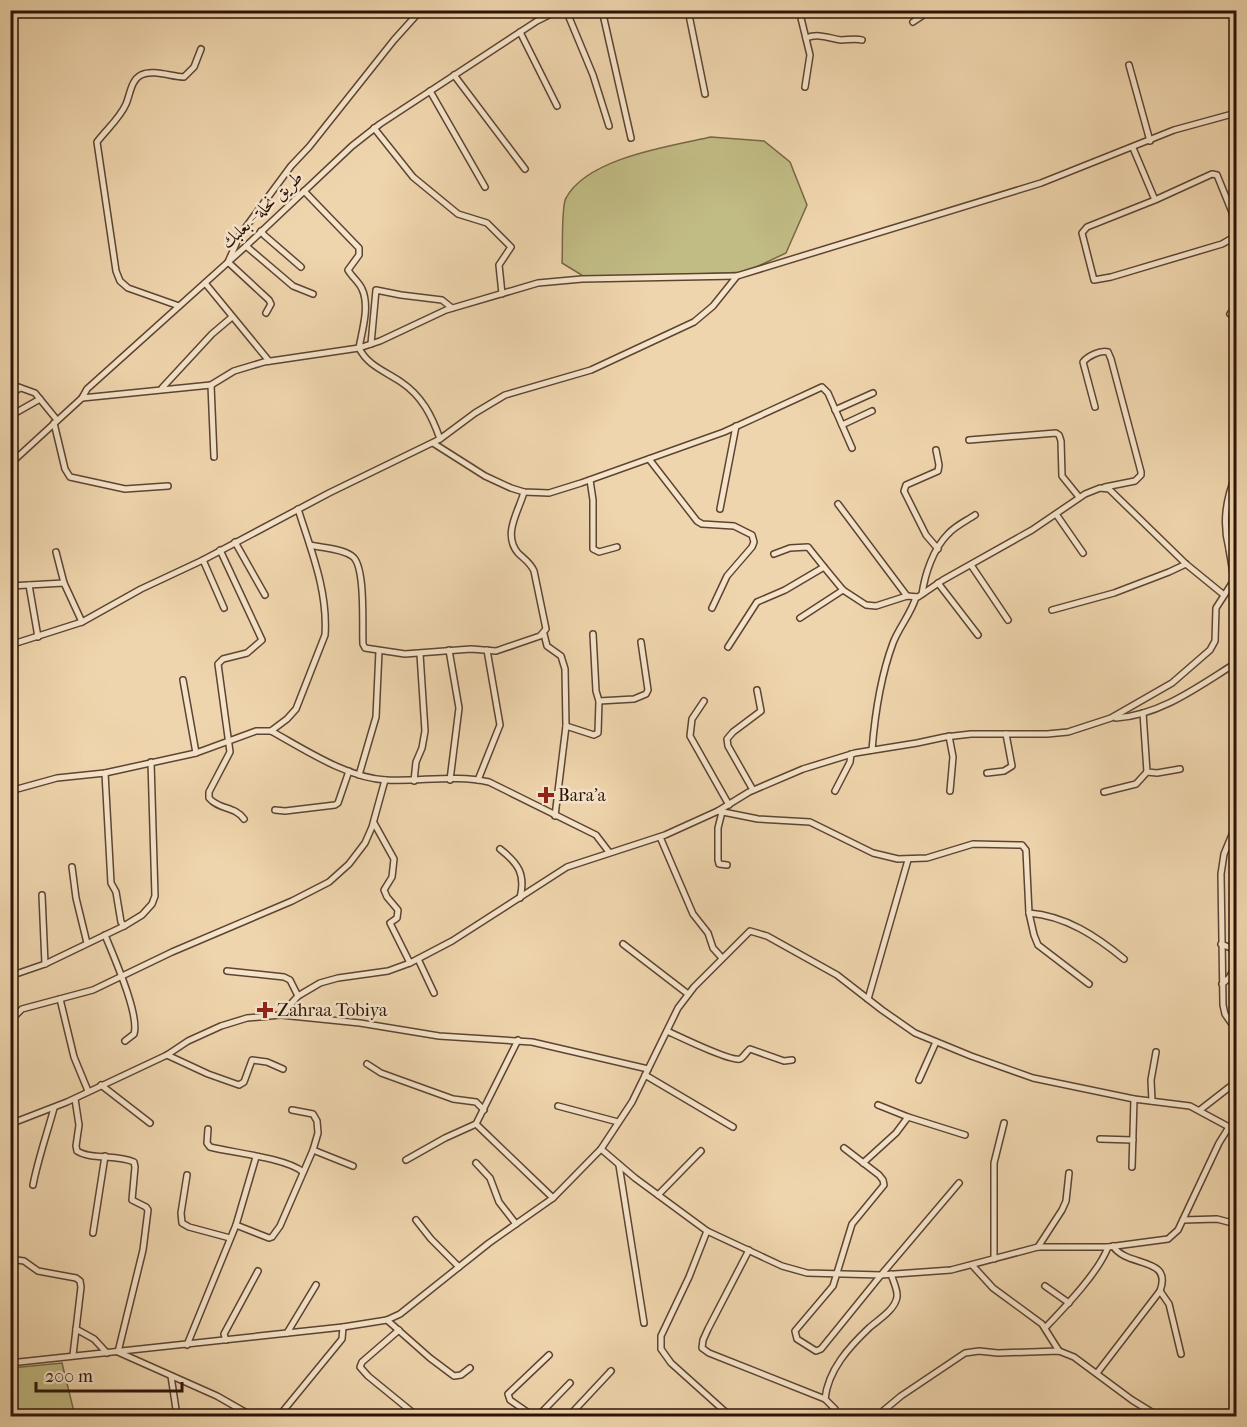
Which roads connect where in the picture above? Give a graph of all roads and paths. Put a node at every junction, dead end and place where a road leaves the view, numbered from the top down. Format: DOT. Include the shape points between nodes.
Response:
graph roads {
  1 [pos="421,10"];
  2 [pos="559,10"];
  3 [pos="566,10"];
  4 [pos="602,10"];
  5 [pos="688,10"];
  6 [pos="799,10"];
  7 [pos="921,10"];
  8 [pos="913,22"];
  9 [pos="520,32"];
  10 [pos="806,38"];
  11 [pos="861,40"];
  12 [pos="201,49"];
  13 [pos="1129,65"];
  14 [pos="454,75"];
  15 [pos="805,87"];
  16 [pos="430,91"];
  17 [pos="705,94"];
  18 [pos="557,106"];
  19 [pos="1236,113"];
  20 [pos="609,126"];
  21 [pos="374,128"];
  22 [pos="631,138"];
  23 [pos="1150,141"];
  24 [pos="1133,147"];
  25 [pos="525,169"];
  26 [pos="486,187"];
  27 [pos="304,191"];
  28 [pos="1155,200"];
  29 [pos="261,231"];
  30 [pos="246,246"];
  31 [pos="228,262"];
  32 [pos="301,267"];
  33 [pos="737,276"];
  34 [pos="205,283"];
  35 [pos="313,294"];
  36 [pos="502,294"];
  37 [pos="364,301"];
  38 [pos="373,301"];
  39 [pos="179,306"];
  40 [pos="1236,306"];
  41 [pos="452,308"];
  42 [pos="266,313"];
  43 [pos="1230,314"];
  44 [pos="232,317"];
  45 [pos="370,344"];
  46 [pos="359,348"];
  47 [pos="269,362"];
  48 [pos="10,384"];
  49 [pos="211,385"];
  50 [pos="20,388"];
  51 [pos="160,389"];
  52 [pos="873,393"];
  53 [pos="10,394"];
  54 [pos="82,398"];
  55 [pos="40,399"];
  56 [pos="1095,407"];
  57 [pos="835,410"];
  58 [pos="872,411"];
  59 [pos="10,416"];
  60 [pos="55,421"];
  61 [pos="842,425"];
  62 [pos="736,426"];
  63 [pos="440,439"];
  64 [pos="969,440"];
  65 [pos="433,443"];
  66 [pos="852,448"];
  67 [pos="936,450"];
  68 [pos="214,457"];
  69 [pos="649,459"];
  70 [pos="10,464"];
  71 [pos="1236,474"];
  72 [pos="590,480"];
  73 [pos="168,486"];
  74 [pos="1105,487"];
  75 [pos="524,492"];
  76 [pos="1079,497"];
  77 [pos="838,504"];
  78 [pos="298,509"];
  79 [pos="720,509"];
  80 [pos="1056,514"];
  81 [pos="975,515"];
  82 [pos="1236,537"];
  83 [pos="235,542"];
  84 [pos="310,545"];
  85 [pos="616,547"];
  86 [pos="938,549"];
  87 [pos="1229,549"];
  88 [pos="220,550"];
  89 [pos="56,552"];
  90 [pos="1083,553"];
  91 [pos="774,554"];
  92 [pos="203,560"];
  93 [pos="1186,564"];
  94 [pos="971,565"];
  95 [pos="824,567"];
  96 [pos="1235,578"];
  97 [pos="64,583"];
  98 [pos="938,584"];
  99 [pos="29,585"];
  100 [pos="10,586"];
  101 [pos="843,590"];
  102 [pos="922,594"];
  103 [pos="265,595"];
  104 [pos="1224,595"];
  105 [pos="907,596"];
  106 [pos="916,597"];
  107 [pos="224,608"];
  108 [pos="712,608"];
  109 [pos="1052,610"];
  110 [pos="800,618"];
  111 [pos="1008,620"];
  112 [pos="82,622"];
  113 [pos="544,634"];
  114 [pos="593,634"];
  115 [pos="978,635"];
  116 [pos="38,636"];
  117 [pos="641,642"];
  118 [pos="10,645"];
  119 [pos="728,647"];
  120 [pos="449,650"];
  121 [pos="487,650"];
  122 [pos="379,651"];
  123 [pos="420,654"];
  124 [pos="1236,663"];
  125 [pos="183,680"];
  126 [pos="756,690"];
  127 [pos="599,701"];
  128 [pos="704,701"];
  129 [pos="1143,713"];
  130 [pos="1111,718"];
  131 [pos="566,726"];
  132 [pos="271,731"];
  133 [pos="1006,734"];
  134 [pos="949,736"];
  135 [pos="229,741"];
  136 [pos="872,750"];
  137 [pos="196,753"];
  138 [pos="851,754"];
  139 [pos="151,762"];
  140 [pos="1180,769"];
  141 [pos="349,771"];
  142 [pos="1147,772"];
  143 [pos="105,773"];
  144 [pos="987,773"];
  145 [pos="359,775"];
  146 [pos="385,780"];
  147 [pos="450,780"];
  148 [pos="478,780"];
  149 [pos="414,781"];
  150 [pos="753,790"];
  151 [pos="10,791"];
  152 [pos="835,791"];
  153 [pos="950,791"];
  154 [pos="1104,792"];
  155 [pos="729,805"];
  156 [pos="275,810"];
  157 [pos="720,812"];
  158 [pos="555,816"];
  159 [pos="244,819"];
  160 [pos="373,823"];
  161 [pos="1236,825"];
  162 [pos="660,837"];
  163 [pos="500,849"];
  164 [pos="609,852"];
  165 [pos="908,860"];
  166 [pos="727,865"];
  167 [pos="72,867"];
  168 [pos="42,895"];
  169 [pos="520,898"];
  170 [pos="1029,913"];
  171 [pos="124,926"];
  172 [pos="105,935"];
  173 [pos="87,943"];
  174 [pos="623,944"];
  175 [pos="1221,944"];
  176 [pos="1236,950"];
  177 [pos="722,958"];
  178 [pos="418,959"];
  179 [pos="1124,959"];
  180 [pos="410,963"];
  181 [pos="45,964"];
  182 [pos="1236,965"];
  183 [pos="227,971"];
  184 [pos="121,975"];
  185 [pos="10,976"];
  186 [pos="1089,984"];
  187 [pos="1222,984"];
  188 [pos="434,993"];
  189 [pos="688,994"];
  190 [pos="298,996"];
  191 [pos="60,999"];
  192 [pos="868,999"];
  193 [pos="281,1015"];
  194 [pos="10,1021"];
  195 [pos="1236,1030"];
  196 [pos="667,1031"];
  197 [pos="519,1040"];
  198 [pos="125,1041"];
  199 [pos="936,1042"];
  200 [pos="1156,1052"];
  201 [pos="167,1055"];
  202 [pos="792,1060"];
  203 [pos="367,1064"];
  204 [pos="283,1069"];
  205 [pos="646,1072"];
  206 [pos="919,1080"];
  207 [pos="1236,1082"];
  208 [pos="102,1085"];
  209 [pos="88,1091"];
  210 [pos="75,1099"];
  211 [pos="1134,1099"];
  212 [pos="1152,1101"];
  213 [pos="878,1105"];
  214 [pos="558,1106"];
  215 [pos="54,1108"];
  216 [pos="292,1110"];
  217 [pos="484,1110"];
  218 [pos="1200,1110"];
  219 [pos="908,1117"];
  220 [pos="618,1122"];
  221 [pos="150,1123"];
  222 [pos="1005,1123"];
  223 [pos="476,1124"];
  224 [pos="11,1126"];
  225 [pos="1232,1126"];
  226 [pos="733,1127"];
  227 [pos="208,1130"];
  228 [pos="1236,1132"];
  229 [pos="965,1135"];
  230 [pos="1100,1139"];
  231 [pos="1132,1140"];
  232 [pos="844,1148"];
  233 [pos="601,1149"];
  234 [pos="313,1150"];
  235 [pos="701,1151"];
  236 [pos="105,1156"];
  237 [pos="256,1157"];
  238 [pos="406,1160"];
  239 [pos="476,1163"];
  240 [pos="863,1163"];
  241 [pos="619,1164"];
  242 [pos="353,1166"];
  243 [pos="1132,1167"];
  244 [pos="303,1172"];
  245 [pos="1069,1173"];
  246 [pos="187,1175"];
  247 [pos="959,1184"];
  248 [pos="33,1185"];
  249 [pos="658,1195"];
  250 [pos="553,1198"];
  251 [pos="416,1220"];
  252 [pos="1183,1220"];
  253 [pos="516,1224"];
  254 [pos="1236,1224"];
  255 [pos="236,1225"];
  256 [pos="707,1231"];
  257 [pos="93,1233"];
  258 [pos="230,1238"];
  259 [pos="1111,1246"];
  260 [pos="1038,1247"];
  261 [pos="749,1250"];
  262 [pos="10,1259"];
  263 [pos="994,1259"];
  264 [pos="972,1264"];
  265 [pos="459,1267"];
  266 [pos="258,1271"];
  267 [pos="836,1274"];
  268 [pos="891,1274"];
  269 [pos="881,1275"];
  270 [pos="316,1285"];
  271 [pos="1045,1286"];
  272 [pos="1160,1291"];
  273 [pos="1069,1303"];
  274 [pos="387,1320"];
  275 [pos="644,1323"];
  276 [pos="343,1327"];
  277 [pos="1045,1328"];
  278 [pos="76,1329"];
  279 [pos="399,1330"];
  280 [pos="287,1334"];
  281 [pos="226,1340"];
  282 [pos="188,1345"];
  283 [pos="144,1350"];
  284 [pos="1059,1351"];
  285 [pos="118,1352"];
  286 [pos="107,1353"];
  287 [pos="1181,1354"];
  288 [pos="73,1355"];
  289 [pos="549,1355"];
  290 [pos="10,1363"];
  291 [pos="144,1365"];
  292 [pos="470,1368"];
  293 [pos="611,1371"];
  294 [pos="1097,1373"];
  295 [pos="171,1376"];
  296 [pos="570,1383"];
  297 [pos="825,1399"];
  298 [pos="523,1413"];
  299 [pos="177,1416"];
  300 [pos="252,1416"];
  301 [pos="279,1416"];
  302 [pos="417,1416"];
  303 [pos="533,1416"];
  304 [pos="538,1416"];
  305 [pos="569,1416"];
  306 [pos="660,1416"];
  307 [pos="666,1416"];
  308 [pos="730,1416"];
  309 [pos="831,1416"];
  310 [pos="877,1416"];
  311 [pos="1158,1416"];
  1 -- 31 [label="street" via="291,166 240,235"];
  2 -- 9 [label="street, طريق نحلة - بعلبك"];
  3 -- 20 [label="street"];
  4 -- 22 [label="street"];
  5 -- 17 [label="street"];
  6 -- 10 [label="street"];
  7 -- 8 [label="street" via="922,16"];
  9 -- 14 [label="street, طريق نحلة - بعلبك"];
  9 -- 18 [label="street"];
  10 -- 11 [label="street" via="824,35"];
  10 -- 15 [label="street" via="810,55"];
  12 -- 39 [label="street" via="194,67 184,77 138,77 123,110 97,142 120,281 128,288"];
  13 -- 23 [label="street"];
  14 -- 16 [label="street, طريق نحلة - بعلبك"];
  14 -- 25 [label="street"];
  16 -- 21 [label="street, طريق نحلة - بعلبك"];
  16 -- 26 [label="street"];
  19 -- 23 [label="street"];
  21 -- 27 [label="street, طريق نحلة - بعلبك"];
  21 -- 36 [label="street" via="413,177 458,214 487,223 511,246 499,265"];
  23 -- 24 [label="street"];
  24 -- 28 [label="street"];
  24 -- 33 [label="street" via="1041,183"];
  27 -- 29 [label="street, طريق نحلة - بعلبك"];
  27 -- 37 [label="street" via="359,248 359,255 348,270 362,289"];
  28 -- 28 [label="street" via="1217,175 1232,212 1236,236 1222,244 1094,280 1082,233 1087,227"];
  29 -- 30 [label="street, طريق نحلة - بعلبك"];
  29 -- 32 [label="street"];
  30 -- 31 [label="street, طريق نحلة - بعلبك"];
  30 -- 35 [label="street" via="293,286"];
  31 -- 34 [label="street, طريق نحلة - بعلبك"];
  31 -- 42 [label="street" via="272,304"];
  33 -- 36 [label="street" via="565,279"];
  33 -- 63 [label="street" via="694,322 591,370 505,395"];
  34 -- 39 [label="street, طريق نحلة - بعلبك"];
  34 -- 44 [label="street"];
  36 -- 41 [label="street"];
  37 -- 38 [label="street"];
  37 -- 46 [label="street"];
  38 -- 41 [label="street" via="375,291 381,290 442,300"];
  38 -- 45 [label="street"];
  39 -- 54 [label="street, طريق نحلة - بعلبك" via="87,389"];
  40 -- 43 [label="street"];
  41 -- 45 [label="street"];
  44 -- 47 [label="street"];
  44 -- 51 [label="street"];
  45 -- 46 [label="street"];
  46 -- 47 [label="street"];
  46 -- 63 [label="street" via="375,367 402,382 419,398"];
  47 -- 49 [label="street" via="234,371"];
  48 -- 50 [label="street"];
  49 -- 51 [label="street"];
  49 -- 68 [label="street"];
  50 -- 53 [label="street"];
  50 -- 55 [label="street"];
  51 -- 54 [label="street"];
  52 -- 57 [label="street"];
  54 -- 60 [label="street, طريق نحلة - بعلبك"];
  55 -- 59 [label="street"];
  55 -- 60 [label="street"];
  56 -- 74 [label="street" via="1083,362 1104,351 1111,359 1142,472 1135,481"];
  57 -- 61 [label="street"];
  57 -- 62 [label="street" via="822,387"];
  58 -- 61 [label="street"];
  60 -- 70 [label="street, طريق نحلة - بعلبك"];
  60 -- 73 [label="street" via="70,477 125,489"];
  61 -- 66 [label="street"];
  62 -- 69 [label="street"];
  62 -- 79 [label="street"];
  63 -- 65 [label="street"];
  64 -- 76 [label="street" via="1059,435 1062,476"];
  65 -- 75 [label="street" via="485,476"];
  65 -- 78 [label="street"];
  67 -- 86 [label="street" via="938,471 906,485 904,491 926,535"];
  69 -- 72 [label="street"];
  69 -- 108 [label="street" via="697,521 734,526 752,534 752,547 727,576"];
  71 -- 87 [label="street" via="1226,505"];
  72 -- 75 [label="street" via="560,490"];
  72 -- 85 [label="street" via="593,549 599,552"];
  74 -- 76 [label="street"];
  74 -- 93 [label="street"];
  75 -- 113 [label="street" via="513,516 512,540 534,571 546,626"];
  76 -- 80 [label="street"];
  77 -- 105 [label="street"];
  78 -- 83 [label="street"];
  78 -- 84 [label="street"];
  80 -- 90 [label="street"];
  80 -- 94 [label="street"];
  81 -- 86 [label="street" via="947,535"];
  82 -- 87 [label="street"];
  83 -- 88 [label="street"];
  83 -- 103 [label="street"];
  84 -- 122 [label="street" via="355,559 359,569 363,645"];
  84 -- 132 [label="street" via="324,600 325,635 296,709"];
  86 -- 102 [label="street"];
  87 -- 96 [label="street"];
  88 -- 92 [label="street"];
  88 -- 135 [label="street" via="262,640 247,653 219,662"];
  89 -- 97 [label="street"];
  91 -- 95 [label="street" via="808,547"];
  92 -- 107 [label="street"];
  92 -- 112 [label="street"];
  93 -- 104 [label="street"];
  93 -- 109 [label="street" via="1114,592"];
  94 -- 98 [label="street"];
  94 -- 111 [label="street"];
  95 -- 101 [label="street"];
  95 -- 119 [label="street" via="757,602"];
  96 -- 104 [label="street"];
  97 -- 99 [label="street"];
  97 -- 112 [label="street"];
  98 -- 102 [label="street"];
  98 -- 115 [label="street"];
  99 -- 100 [label="street"];
  99 -- 116 [label="street"];
  101 -- 105 [label="street" via="871,607"];
  101 -- 110 [label="street"];
  102 -- 106 [label="street"];
  104 -- 130 [label="street" via="1216,608 1215,641 1210,650 1162,689"];
  105 -- 106 [label="street"];
  106 -- 136 [label="street" via="896,636 884,672"];
  112 -- 116 [label="street"];
  113 -- 121 [label="street" via="500,651"];
  113 -- 131 [label="street" via="549,649 564,664"];
  114 -- 127 [label="street"];
  116 -- 118 [label="street"];
  117 -- 127 [label="street" via="646,694 636,699"];
  120 -- 121 [label="street"];
  120 -- 123 [label="street"];
  120 -- 147 [label="street" via="459,708"];
  121 -- 148 [label="street" via="500,725"];
  122 -- 123 [label="street"];
  122 -- 145 [label="street" via="376,717"];
  123 -- 149 [label="street" via="425,731"];
  124 -- 129 [label="street" via="1180,697"];
  125 -- 137 [label="street"];
  126 -- 150 [label="street" via="761,711 727,739"];
  127 -- 131 [label="street" via="597,735"];
  128 -- 155 [label="street" via="692,720 690,736"];
  129 -- 130 [label="street"];
  129 -- 142 [label="street"];
  130 -- 133 [label="street" via="1068,732"];
  131 -- 158 [label="street"];
  132 -- 135 [label="street" via="256,731"];
  132 -- 141 [label="street"];
  133 -- 134 [label="street"];
  133 -- 144 [label="street" via="1012,766"];
  134 -- 136 [label="street"];
  134 -- 153 [label="street" via="953,757"];
  135 -- 137 [label="street"];
  135 -- 159 [label="street" via="228,759 209,798 217,806 239,812"];
  136 -- 138 [label="street"];
  137 -- 139 [label="street"];
  138 -- 150 [label="street"];
  138 -- 152 [label="street"];
  139 -- 143 [label="street"];
  139 -- 171 [label="street" via="155,896 142,915"];
  140 -- 142 [label="street"];
  141 -- 145 [label="street"];
  141 -- 156 [label="street" via="336,805"];
  142 -- 154 [label="street" via="1136,784"];
  143 -- 151 [label="street" via="57,778"];
  143 -- 171 [label="street" via="111,883"];
  145 -- 146 [label="street"];
  146 -- 149 [label="street"];
  146 -- 160 [label="street"];
  147 -- 148 [label="street"];
  147 -- 149 [label="street"];
  148 -- 158 [label="street"];
  150 -- 155 [label="street"];
  155 -- 157 [label="street"];
  157 -- 162 [label="street"];
  157 -- 165 [label="street" via="810,822 873,853"];
  157 -- 166 [label="street" via="718,860 719,864"];
  158 -- 164 [label="street" via="596,835"];
  160 -- 180 [label="street" via="394,859 392,877 384,890 398,910 397,918 390,923"];
  160 -- 184 [label="street" via="358,853 329,882"];
  161 -- 175 [label="street" via="1222,861"];
  162 -- 164 [label="street"];
  162 -- 177 [label="street" via="693,914"];
  163 -- 169 [label="street" via="518,865"];
  164 -- 169 [label="street" via="567,867"];
  165 -- 170 [label="street" via="968,844 1022,845 1026,850"];
  165 -- 192 [label="street"];
  167 -- 173 [label="street"];
  168 -- 181 [label="street"];
  169 -- 178 [label="street"];
  170 -- 179 [label="street" via="1084,929"];
  170 -- 186 [label="street" via="1038,945"];
  171 -- 172 [label="street"];
  172 -- 173 [label="street"];
  172 -- 184 [label="street"];
  173 -- 181 [label="street"];
  174 -- 189 [label="street"];
  175 -- 176 [label="street"];
  175 -- 187 [label="street"];
  177 -- 189 [label="street"];
  177 -- 192 [label="street" via="750,932 757,932 837,975"];
  178 -- 180 [label="street"];
  178 -- 188 [label="street"];
  180 -- 190 [label="street" via="388,971 320,983"];
  181 -- 185 [label="street"];
  182 -- 187 [label="street"];
  183 -- 190 [label="street" via="284,977 290,980"];
  184 -- 191 [label="street" via="93,990"];
  184 -- 198 [label="street" via="136,1027"];
  187 -- 195 [label="street" via="1225,1014"];
  189 -- 196 [label="street"];
  190 -- 193 [label="street"];
  191 -- 194 [label="street" via="22,1009"];
  191 -- 209 [label="street" via="74,1057"];
  192 -- 199 [label="street" via="915,1033"];
  193 -- 197 [label="street" via="439,1036"];
  193 -- 201 [label="street" via="247,1018 221,1026"];
  196 -- 202 [label="street" via="735,1059 750,1049"];
  196 -- 205 [label="street"];
  197 -- 205 [label="street" via="570,1049"];
  197 -- 217 [label="street"];
  199 -- 206 [label="street"];
  199 -- 211 [label="street" via="1033,1078"];
  200 -- 212 [label="street"];
  201 -- 204 [label="street" via="239,1085 244,1082 252,1060"];
  201 -- 208 [label="street"];
  203 -- 217 [label="street" via="381,1073 453,1099 476,1102"];
  205 -- 220 [label="street"];
  205 -- 226 [label="street"];
  207 -- 218 [label="street"];
  208 -- 209 [label="street"];
  208 -- 221 [label="street"];
  209 -- 210 [label="street"];
  210 -- 215 [label="street"];
  210 -- 236 [label="street" via="80,1125 77,1151"];
  211 -- 212 [label="street"];
  211 -- 231 [label="street"];
  212 -- 218 [label="street"];
  213 -- 219 [label="street"];
  214 -- 220 [label="street"];
  215 -- 224 [label="street"];
  215 -- 248 [label="street"];
  216 -- 234 [label="street" via="311,1113 316,1118 318,1133"];
  217 -- 223 [label="street"];
  218 -- 225 [label="street"];
  219 -- 229 [label="street"];
  219 -- 240 [label="street"];
  220 -- 233 [label="street"];
  222 -- 263 [label="street" via="994,1163"];
  223 -- 238 [label="street"];
  223 -- 250 [label="street"];
  225 -- 228 [label="street"];
  225 -- 252 [label="street" via="1219,1143"];
  227 -- 237 [label="street" via="210,1147"];
  230 -- 231 [label="street"];
  231 -- 243 [label="street"];
  232 -- 240 [label="street"];
  233 -- 241 [label="street"];
  233 -- 250 [label="street"];
  234 -- 242 [label="street"];
  234 -- 244 [label="street"];
  235 -- 249 [label="street"];
  236 -- 257 [label="street"];
  236 -- 285 [label="street" via="135,1163 131,1198 146,1207 148,1213"];
  237 -- 244 [label="street"];
  237 -- 255 [label="street"];
  239 -- 253 [label="street" via="490,1178 499,1202"];
  240 -- 267 [label="street" via="884,1185 852,1224"];
  241 -- 249 [label="street"];
  241 -- 275 [label="street"];
  244 -- 255 [label="street" via="272,1237"];
  245 -- 260 [label="street" via="1066,1201"];
  246 -- 258 [label="street" via="182,1223"];
  247 -- 269 [label="street"];
  249 -- 256 [label="street"];
  250 -- 253 [label="street"];
  251 -- 265 [label="street"];
  252 -- 254 [label="street" via="1217,1219"];
  252 -- 259 [label="street" via="1168,1239"];
  253 -- 265 [label="street"];
  255 -- 258 [label="street"];
  256 -- 261 [label="street"];
  256 -- 308 [label="street" via="660,1344 671,1363"];
  258 -- 282 [label="street"];
  259 -- 260 [label="street"];
  259 -- 272 [label="street" via="1121,1255 1157,1268 1163,1282"];
  259 -- 273 [label="street"];
  260 -- 263 [label="street"];
  261 -- 267 [label="street" via="794,1270"];
  261 -- 297 [label="street" via="702,1348"];
  262 -- 278 [label="street" via="24,1261 38,1271 79,1279"];
  263 -- 264 [label="street"];
  264 -- 268 [label="street" via="951,1270"];
  264 -- 277 [label="street" via="993,1288"];
  265 -- 274 [label="street"];
  266 -- 281 [label="street" via="224,1334"];
  267 -- 269 [label="street"];
  267 -- 269 [label="street" via="833,1286 794,1333 796,1339 816,1351"];
  268 -- 269 [label="street"];
  268 -- 297 [label="street" via="897,1293 894,1306 841,1358"];
  270 -- 280 [label="street"];
  271 -- 273 [label="street"];
  272 -- 287 [label="street" via="1168,1304"];
  272 -- 294 [label="street"];
  273 -- 277 [label="street"];
  274 -- 276 [label="street"];
  274 -- 279 [label="street"];
  276 -- 280 [label="street"];
  276 -- 301 [label="street" via="342,1339"];
  277 -- 284 [label="street"];
  278 -- 286 [label="street" via="94,1339"];
  278 -- 288 [label="street"];
  279 -- 292 [label="street" via="454,1376 461,1376"];
  279 -- 302 [label="street" via="360,1368"];
  280 -- 281 [label="street"];
  281 -- 282 [label="street"];
  282 -- 283 [label="street"];
  283 -- 285 [label="street"];
  283 -- 291 [label="street"];
  284 -- 294 [label="street"];
  284 -- 310 [label="street" via="965,1353"];
  285 -- 286 [label="street"];
  285 -- 291 [label="street"];
  286 -- 288 [label="street"];
  288 -- 290 [label="street"];
  289 -- 298 [label="street" via="508,1394"];
  291 -- 295 [label="street"];
  293 -- 305 [label="street"];
  294 -- 311 [label="street"];
  295 -- 299 [label="street"];
  295 -- 300 [label="street"];
  296 -- 304 [label="street"];
  297 -- 309 [label="street" via="835,1409"];
  298 -- 303 [label="street"];
  306 -- 307 [label="street"];
}
